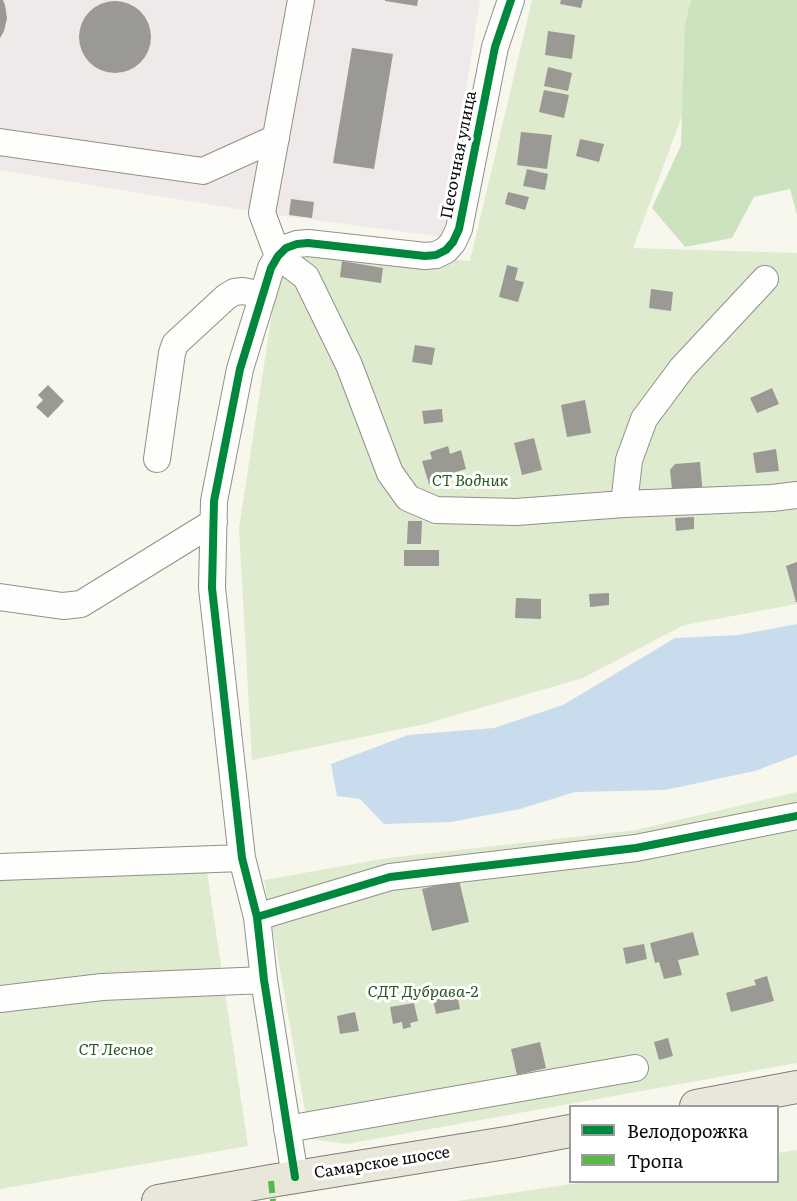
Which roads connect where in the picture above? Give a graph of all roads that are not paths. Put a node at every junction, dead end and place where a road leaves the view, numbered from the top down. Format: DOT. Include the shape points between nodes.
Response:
graph roads {
  1 [pos="301,0"];
  2 [pos="511,0"];
  3 [pos="276,138"];
  4 [pos="0,141"];
  5 [pos="278,256"];
  6 [pos="765,279"];
  7 [pos="263,295"];
  8 [pos="156,459"];
  9 [pos="797,495"];
  10 [pos="624,504"];
  11 [pos="214,522"];
  12 [pos="0,597"];
  13 [pos="797,816"];
  14 [pos="242,858"];
  15 [pos="0,867"];
  16 [pos="257,917"];
  17 [pos="264,980"];
  18 [pos="0,999"];
  19 [pos="634,1068"];
  20 [pos="797,1087"];
  21 [pos="706,1105"];
  22 [pos="287,1129"];
  23 [pos="569,1131"];
  24 [pos="295,1177"];
  25 [pos="158,1201"];
  1 -- 3 [label="street"];
  2 -- 5 [label="street, Песочная улица" via="495,47 459,230 446,250 425,256 309,243 286,248"];
  3 -- 4 [label="street" via="203,171"];
  3 -- 5 [label="street" via="262,213"];
  5 -- 7 [label="street"];
  5 -- 10 [label="street" via="306,277 350,365 390,473 408,498 436,510 516,512"];
  6 -- 10 [label="street" via="682,368 644,419 629,460"];
  7 -- 8 [label="street" via="234,292 175,344"];
  7 -- 11 [label="street" via="240,369 214,501"];
  9 -- 10 [label="street"];
  11 -- 12 [label="street" via="81,604 63,606"];
  11 -- 14 [label="street" via="212,588"];
  13 -- 16 [label="street" via="636,848 390,877"];
  14 -- 15 [label="street"];
  14 -- 16 [label="street"];
  16 -- 17 [label="street"];
  17 -- 18 [label="street" via="102,987"];
  17 -- 22 [label="street"];
  19 -- 22 [label="street"];
  20 -- 21 [label="main road"];
  22 -- 24 [label="street"];
  23 -- 24 [label="main road, Самарское шоссе"];
  24 -- 25 [label="main road, Самарское шоссе"];
}
